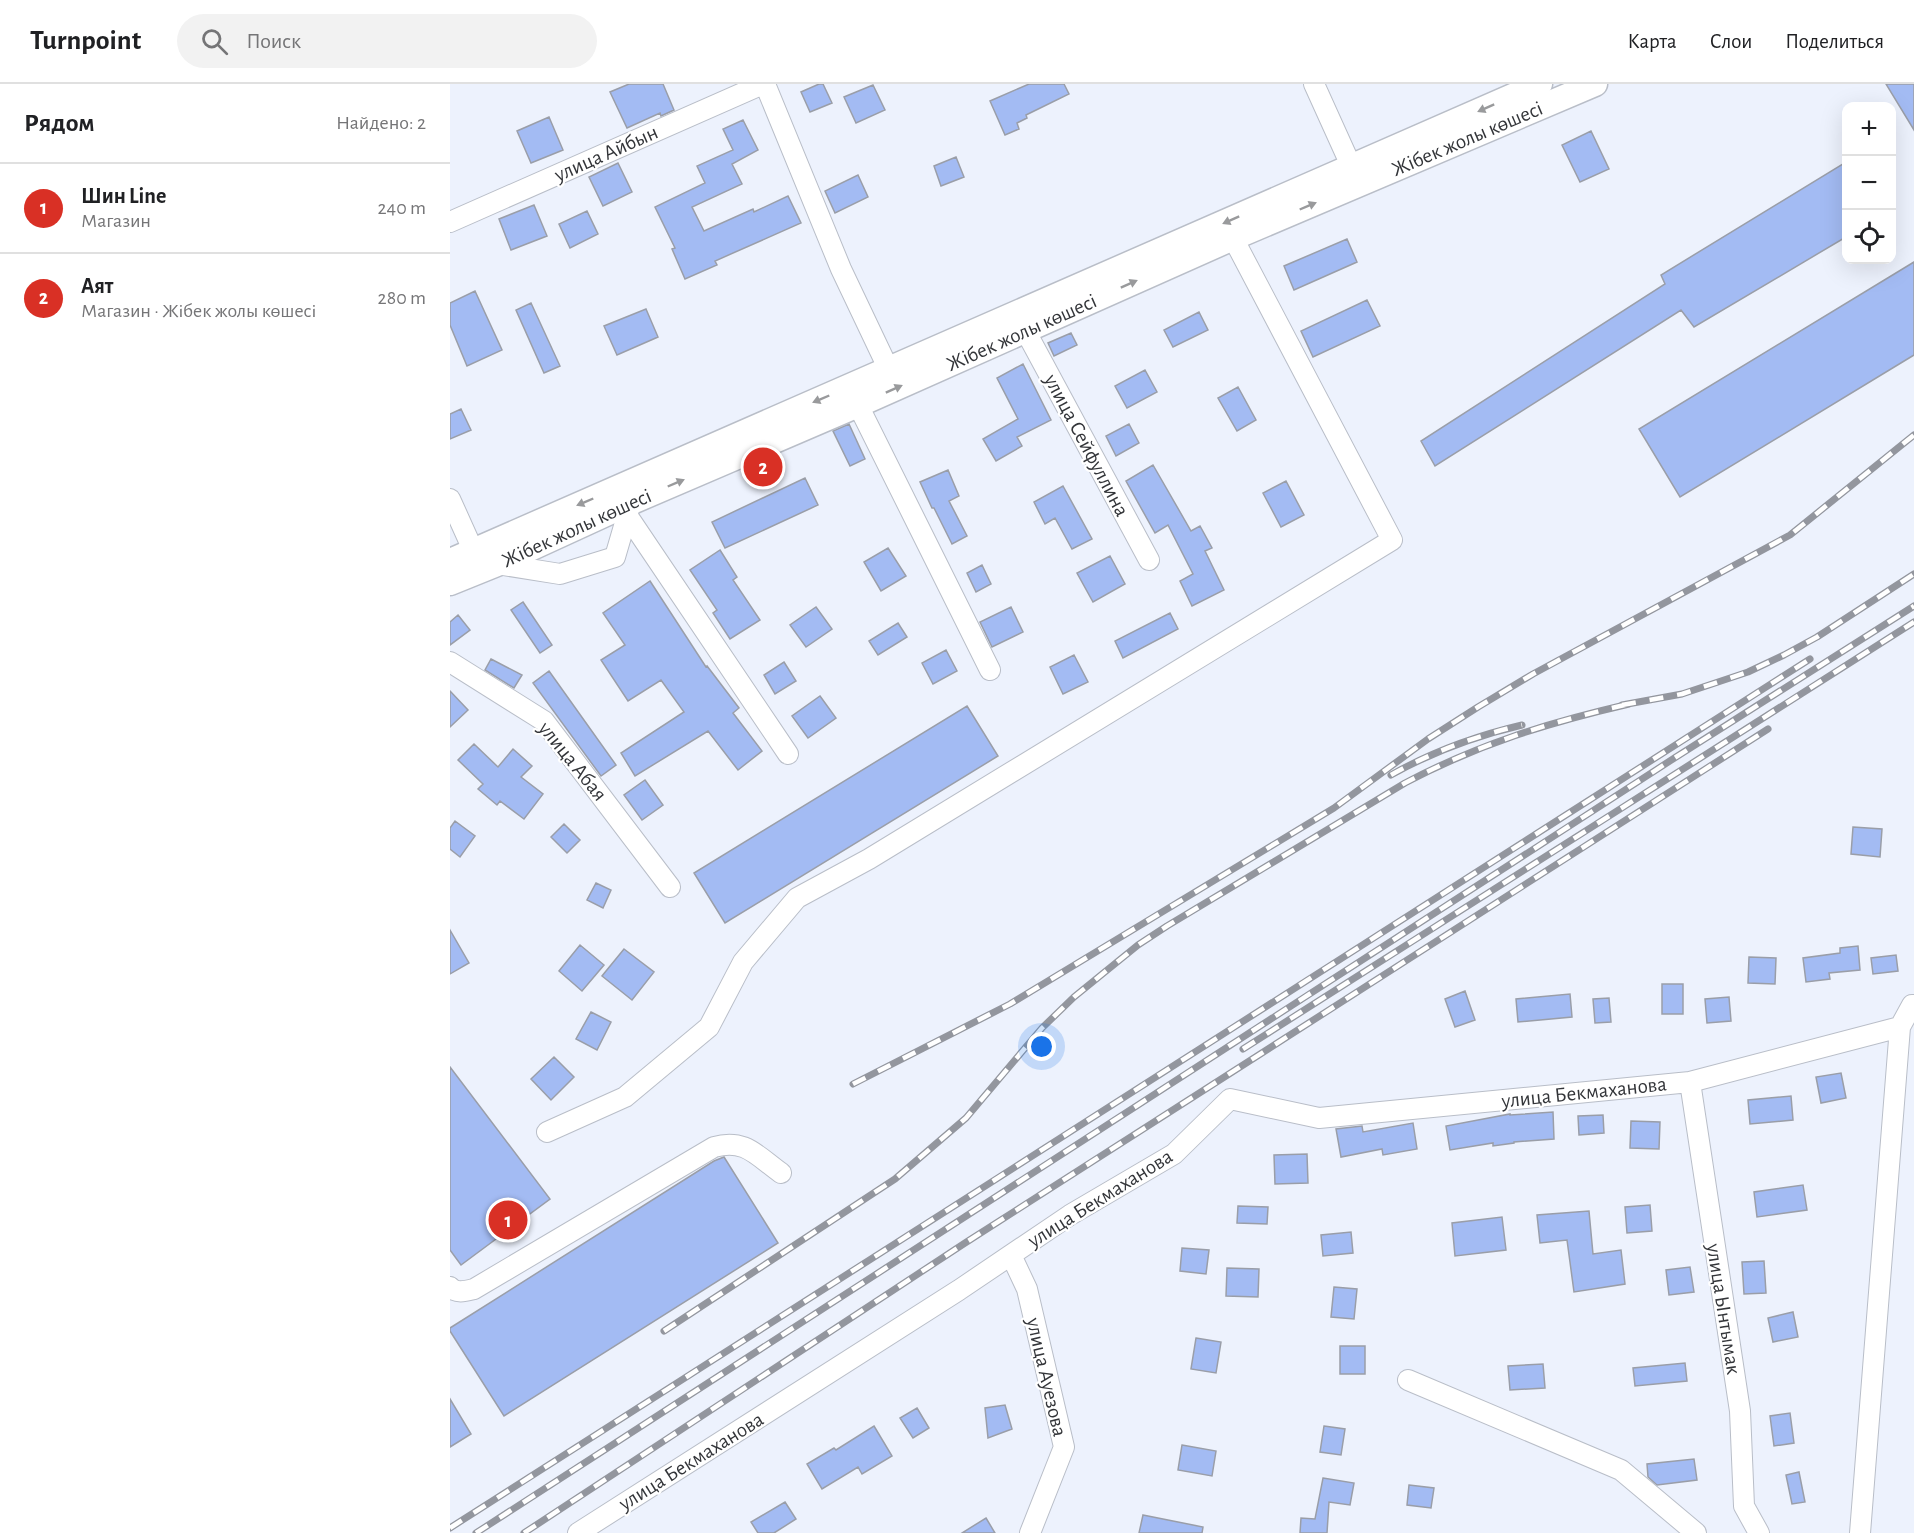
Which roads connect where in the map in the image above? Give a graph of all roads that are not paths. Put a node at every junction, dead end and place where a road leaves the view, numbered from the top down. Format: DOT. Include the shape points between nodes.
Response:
graph roads {
  1 [pos="764,84"];
  2 [pos="1314,84"];
  3 [pos="1540,84"];
  4 [pos="1595,84"];
  5 [pos="1356,175"];
  6 [pos="450,222"];
  7 [pos="1233,238"];
  8 [pos="1025,330"];
  9 [pos="889,370"];
  10 [pos="858,405"];
  11 [pos="450,499"];
  12 [pos="629,509"];
  13 [pos="473,550"];
  14 [pos="1149,560"];
  15 [pos="450,561"];
  16 [pos="497,564"];
  17 [pos="450,583"];
  18 [pos="450,662"];
  19 [pos="990,670"];
  20 [pos="788,754"];
  21 [pos="670,887"];
  22 [pos="1913,1000"];
  23 [pos="1900,1027"];
  24 [pos="1690,1082"];
  25 [pos="547,1132"];
  26 [pos="781,1173"];
  27 [pos="1011,1255"];
  28 [pos="450,1287"];
  29 [pos="1408,1380"];
  30 [pos="578,1533"];
  31 [pos="1030,1533"];
  32 [pos="1696,1533"];
  33 [pos="1759,1533"];
  34 [pos="1860,1533"];
  1 -- 6 [label="street, улица Айбын"];
  1 -- 9 [label="street" via="841,269"];
  2 -- 5 [label="street"];
  3 -- 5 [label="main road, Жібек жолы көшесі, one-way"];
  4 -- 5 [label="main road, Жібек жолы көшесі"];
  7 -- 5 [label="main road, Жібек жолы көшесі, one-way"];
  5 -- 9 [label="main road, Жібек жолы көшесі, one-way"];
  8 -- 7 [label="main road, Жібек жолы көшесі, one-way"];
  7 -- 25 [label="street" via="1392,540 869,859 797,898 743,962 709,1027 625,1097"];
  10 -- 8 [label="main road, Жібек жолы көшесі, one-way"];
  8 -- 14 [label="street, улица Сейфуллина"];
  9 -- 13 [label="main road, Жібек жолы көшесі, one-way"];
  12 -- 10 [label="main road, Жібек жолы көшесі, one-way"];
  10 -- 19 [label="street"];
  11 -- 13 [label="street"];
  12 -- 16 [label="main road, Жібек жолы көшесі"];
  12 -- 16 [label="street" via="615,557 560,574"];
  12 -- 20 [label="street"];
  13 -- 15 [label="main road, Жібек жолы көшесі"];
  16 -- 17 [label="main road, Жібек жолы көшесі"];
  18 -- 21 [label="street, улица Абая" via="544,721"];
  22 -- 23 [label="street"];
  23 -- 24 [label="street, улица Бекмаханова"];
  23 -- 34 [label="street"];
  24 -- 27 [label="street, улица Бекмаханова" via="1319,1118 1230,1099 1174,1154"];
  24 -- 33 [label="street, улица Ынтымак" via="1740,1411 1744,1506"];
  26 -- 28 [label="street" via="741,1145 714,1147 474,1289 465,1292"];
  27 -- 30 [label="street, улица Бекмаханова"];
  27 -- 31 [label="street, улица Ауезова" via="1026,1289 1064,1447"];
  29 -- 32 [label="street" via="1621,1470"];
}
